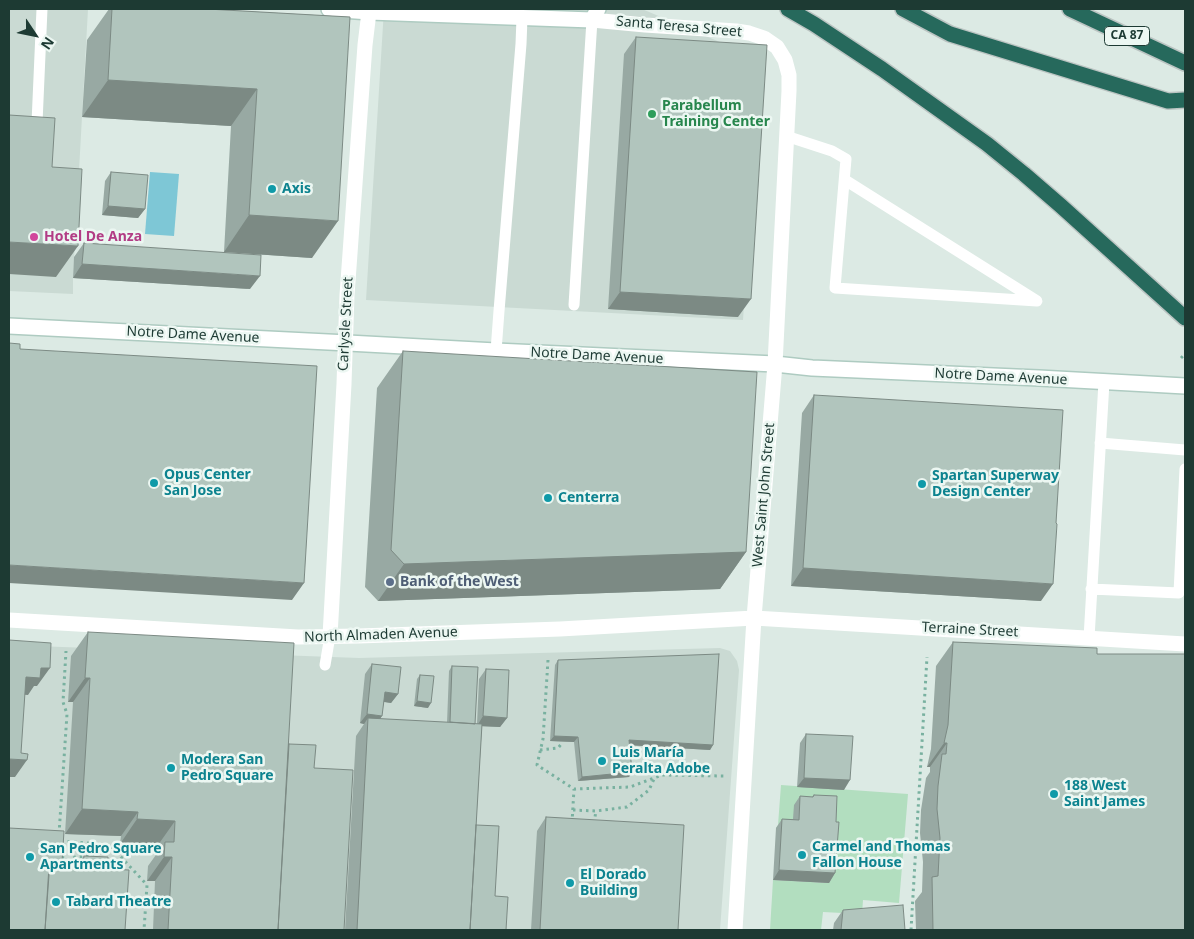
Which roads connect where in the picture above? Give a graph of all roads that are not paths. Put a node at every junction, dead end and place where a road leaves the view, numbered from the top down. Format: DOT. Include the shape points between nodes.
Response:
graph roads {
  1 [pos="42,9"];
  2 [pos="329,9"];
  3 [pos="788,9"];
  4 [pos="903,9"];
  5 [pos="1070,9"];
  6 [pos="370,10"];
  7 [pos="595,14"];
  8 [pos="522,18"];
  9 [pos="785,60"];
  10 [pos="1185,63"];
  11 [pos="1185,100"];
  12 [pos="37,123"];
  13 [pos="786,136"];
  14 [pos="844,180"];
  15 [pos="574,305"];
  16 [pos="1185,318"];
  17 [pos="9,326"];
  18 [pos="345,343"];
  19 [pos="496,351"];
  20 [pos="775,364"];
  21 [pos="1104,382"];
  22 [pos="1185,386"];
  23 [pos="1100,443"];
  24 [pos="1185,450"];
  25 [pos="1185,469"];
  26 [pos="1091,589"];
  27 [pos="754,618"];
  28 [pos="9,620"];
  29 [pos="330,636"];
  30 [pos="1088,638"];
  31 [pos="1185,644"];
  32 [pos="325,665"];
  33 [pos="735,930"];
  1 -- 12 [label="lane"];
  2 -- 6 [label="street, Santa Teresa Street"];
  3 -- 16 [label="highway" via="882,69 994,150"];
  4 -- 11 [label="highway" via="950,34 1168,101"];
  5 -- 10 [label="highway, CA 87"];
  6 -- 8 [label="street, Santa Teresa Street"];
  6 -- 18 [label="street, Carlysle Street"];
  7 -- 8 [label="street, Santa Teresa Street"];
  7 -- 9 [label="street, Santa Teresa Street" via="645,25 748,33 777,47"];
  7 -- 15 [label="lane"];
  8 -- 19 [label="lane"];
  9 -- 13 [label="street, West Saint John Street" via="788,75"];
  13 -- 14 [label="lane" via="846,159"];
  13 -- 20 [label="street, West Saint John Street"];
  14 -- 14 [label="lane" via="835,288 1037,301 895,211"];
  17 -- 18 [label="street, Notre Dame Avenue"];
  18 -- 19 [label="street, Notre Dame Avenue"];
  18 -- 29 [label="street, Carlysle Street"];
  19 -- 20 [label="street, Notre Dame Avenue"];
  20 -- 21 [label="street, Notre Dame Avenue"];
  20 -- 27 [label="street, West Saint John Street"];
  21 -- 22 [label="street, Notre Dame Avenue"];
  21 -- 23 [label="lane"];
  23 -- 24 [label="lane"];
  23 -- 26 [label="lane"];
  25 -- 26 [label="lane" via="1179,593"];
  26 -- 30 [label="lane"];
  27 -- 29 [label="street, North Almaden Avenue" via="560,629"];
  27 -- 30 [label="street, Terraine Street"];
  27 -- 33 [label="street, West Saint John Street"];
  28 -- 29 [label="street, North Almaden Avenue" via="243,638"];
  29 -- 32 [label="lane"];
  30 -- 31 [label="street, Terraine Street"];
}
